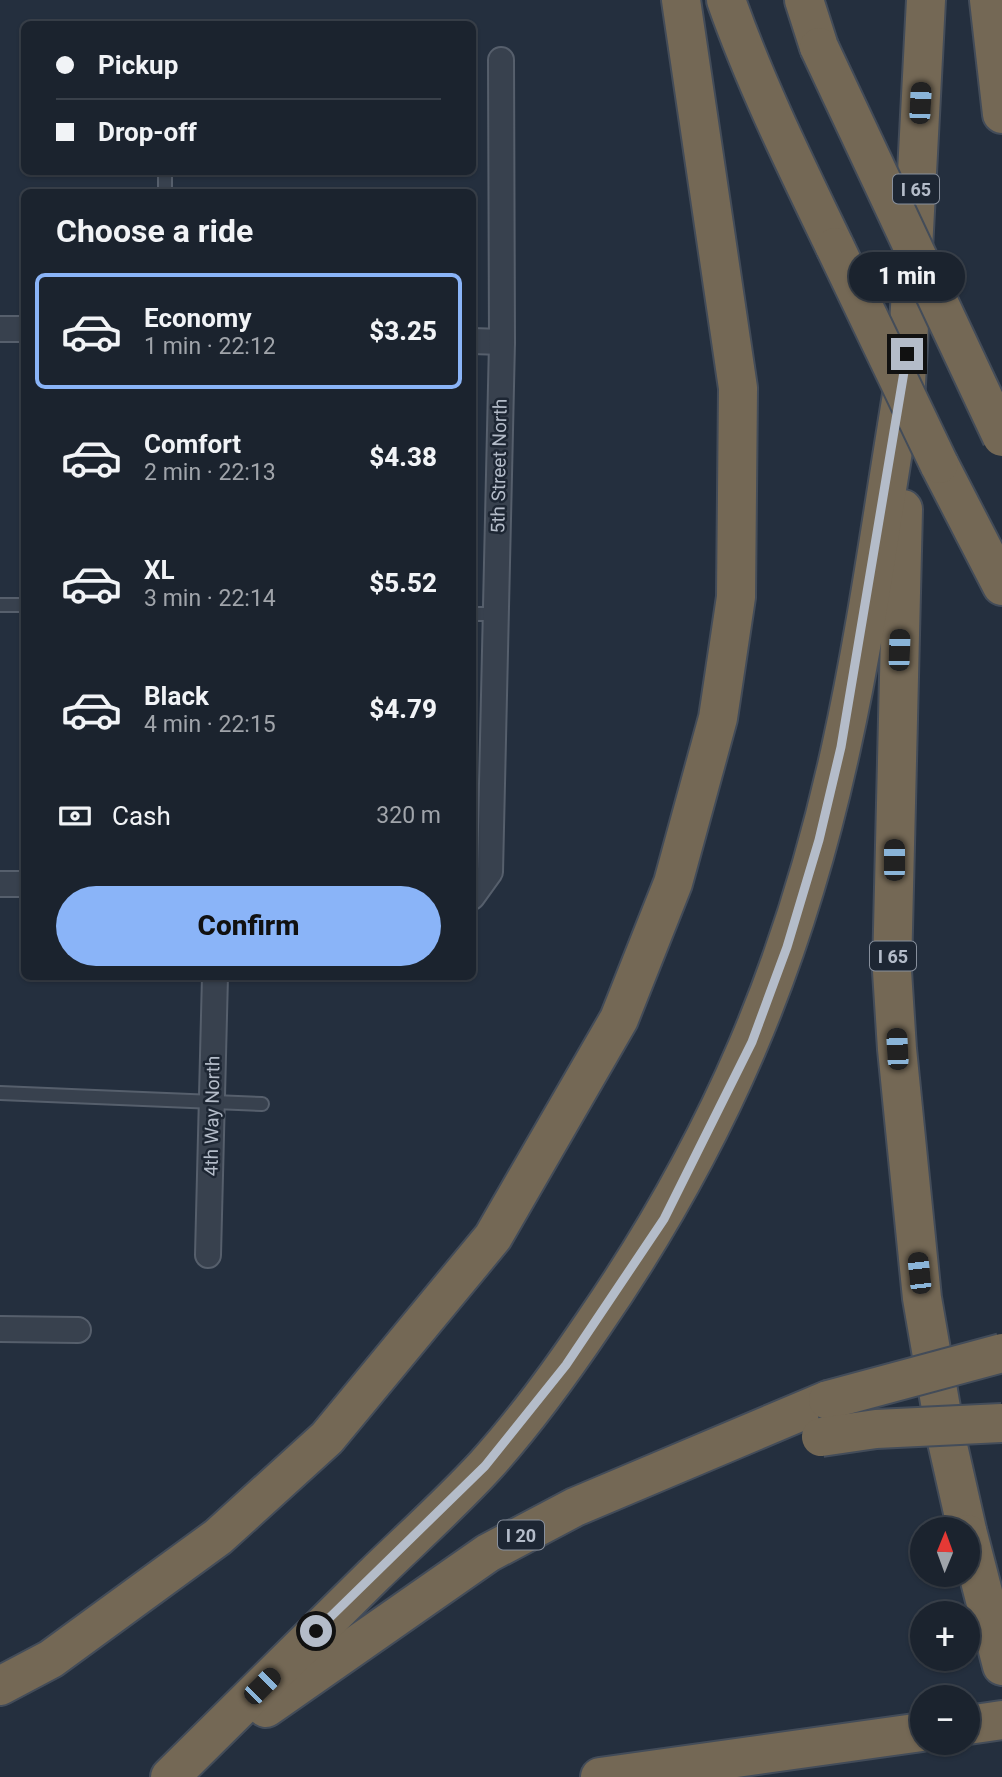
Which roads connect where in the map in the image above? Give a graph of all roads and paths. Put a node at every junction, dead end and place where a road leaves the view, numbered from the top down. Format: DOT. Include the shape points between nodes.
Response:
graph roads {
  1 [pos="681,0"];
  2 [pos="726,0"];
  3 [pos="804,0"];
  4 [pos="926,0"];
  5 [pos="989,0"];
  6 [pos="500,60"];
  7 [pos="1002,114"];
  8 [pos="0,329"];
  9 [pos="21,329"];
  10 [pos="476,341"];
  11 [pos="502,342"];
  12 [pos="905,377"];
  13 [pos="1002,437"];
  14 [pos="994,560"];
  15 [pos="1002,586"];
  16 [pos="0,605"];
  17 [pos="21,605"];
  18 [pos="484,614"];
  19 [pos="0,884"];
  20 [pos="21,884"];
  21 [pos="476,891"];
  22 [pos="215,980"];
  23 [pos="0,1093"];
  24 [pos="212,1102"];
  25 [pos="262,1104"];
  26 [pos="208,1255"];
  27 [pos="0,1329"];
  28 [pos="78,1330"];
  29 [pos="1002,1353"];
  30 [pos="1002,1423"];
  31 [pos="676,1462"];
  32 [pos="964,1517"];
  33 [pos="980,1587"];
  34 [pos="1002,1666"];
  35 [pos="0,1686"];
  36 [pos="1002,1720"];
  37 [pos="980,1723"];
  38 [pos="910,1734"];
  39 [pos="170,1777"];
  40 [pos="600,1777"];
  1 -- 35 [label="highway" via="738,388 736,597 718,718 673,883 619,1019 494,1237 327,1438 219,1537 51,1659"];
  2 -- 14 [label="highway, bridge" via="783,140"];
  3 -- 13 [label="highway, bridge" via="819,47"];
  4 -- 12 [label="highway, I 65"];
  5 -- 7 [label="highway"];
  6 -- 11 [label="street, 5th Street North"];
  8 -- 9 [label="street"];
  10 -- 11 [label="street"];
  11 -- 18 [label="street, 5th Street North"];
  12 -- 32 [label="highway, I 65" via="892,971 922,1298"];
  12 -- 39 [label="highway" via="838,760 787,947 746,1055 664,1219 566,1365 485,1466"];
  14 -- 15 [label="highway"];
  16 -- 17 [label="lane"];
  18 -- 21 [label="street, 5th Street North" via="490,872"];
  19 -- 20 [label="street"];
  22 -- 24 [label="street, 4th Way North"];
  23 -- 24 [label="lane"];
  24 -- 25 [label="lane"];
  24 -- 26 [label="street, 4th Way North"];
  27 -- 28 [label="street"];
  29 -- 31 [label="highway, I 20, bridge" via="828,1400"];
  30 -- 31 [label="highway, bridge" via="876,1429 785,1440"];
  31 -- 39 [label="highway, I 20" via="488,1553"];
  33 -- 34 [label="highway, I 65"];
  36 -- 37 [label="highway"];
  38 -- 40 [label="highway"];
}
